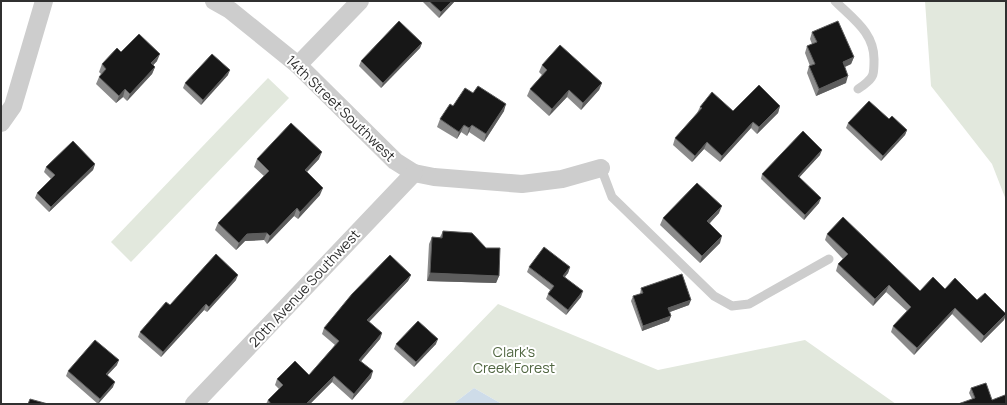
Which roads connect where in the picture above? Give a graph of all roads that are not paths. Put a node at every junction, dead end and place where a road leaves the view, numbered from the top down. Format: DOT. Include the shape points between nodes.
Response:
graph roads {
  1 [pos="44,1"];
  2 [pos="214,1"];
  3 [pos="360,1"];
  4 [pos="835,1"];
  5 [pos="298,65"];
  6 [pos="858,89"];
  7 [pos="1,123"];
  8 [pos="601,168"];
  9 [pos="414,173"];
  10 [pos="829,259"];
  11 [pos="194,404"];
  1 -- 7 [label="street" via="13,106"];
  2 -- 5 [label="street, 14th Street Southwest" via="230,10"];
  3 -- 5 [label="street"];
  4 -- 6 [label="lane" via="865,30 872,44 873,74"];
  5 -- 9 [label="street, 14th Street Southwest" via="395,161"];
  8 -- 9 [label="street, 14th Street Southwest" via="562,179 522,184 456,180"];
  8 -- 10 [label="lane" via="612,198 714,296 732,306 749,304"];
  9 -- 11 [label="street, 20th Avenue Southwest"];
}
